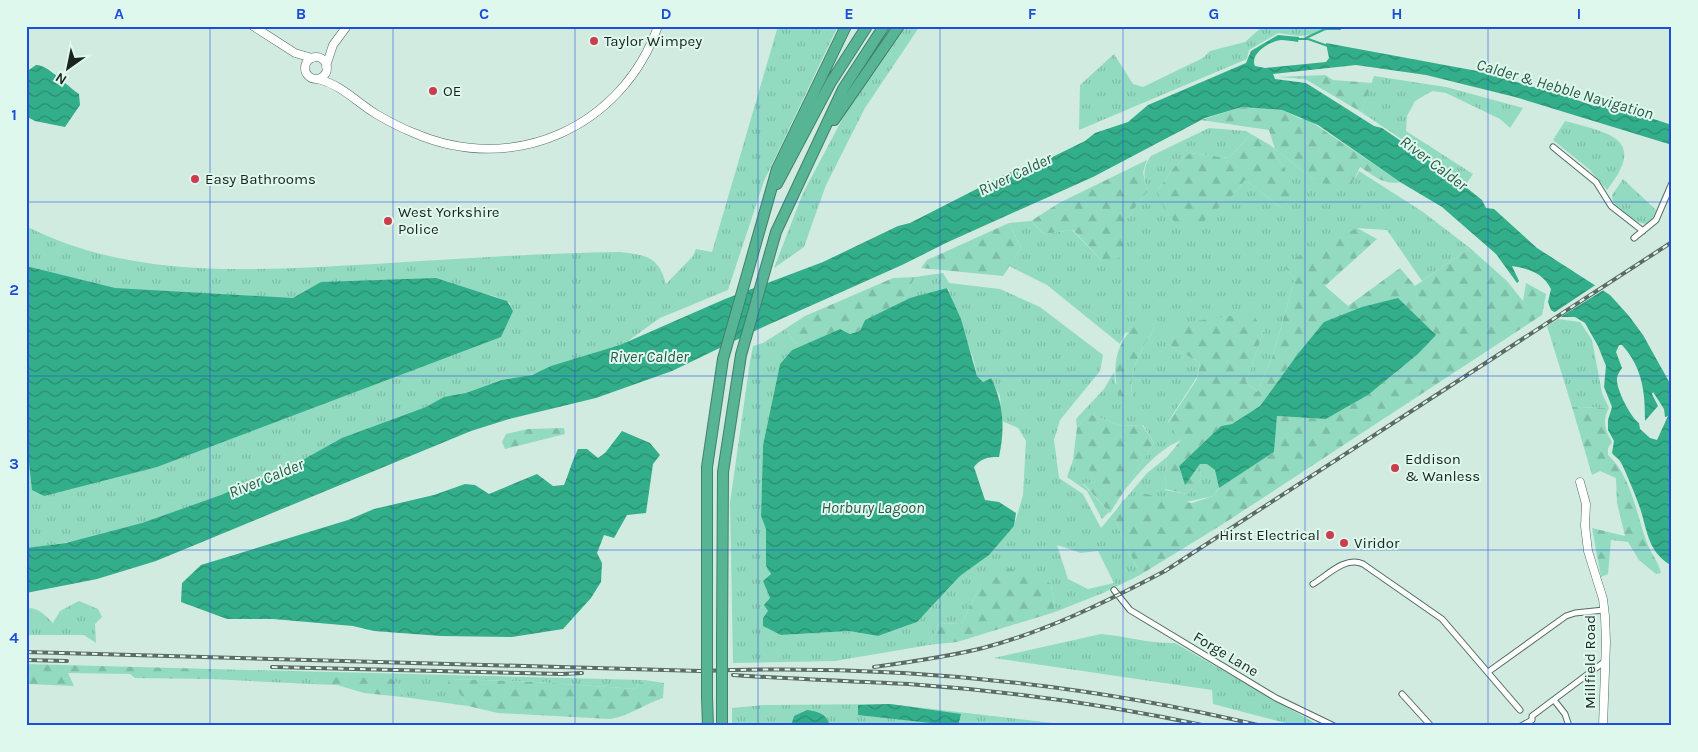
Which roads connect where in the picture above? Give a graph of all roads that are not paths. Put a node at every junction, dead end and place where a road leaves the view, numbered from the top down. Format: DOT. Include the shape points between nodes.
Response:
graph roads {
  1 [pos="253,26"];
  2 [pos="346,26"];
  3 [pos="658,26"];
  4 [pos="846,26"];
  5 [pos="867,26"];
  6 [pos="884,26"];
  7 [pos="899,26"];
  8 [pos="333,45"];
  9 [pos="295,53"];
  10 [pos="314,58"];
  11 [pos="326,69"];
  12 [pos="305,71"];
  13 [pos="318,79"];
  14 [pos="339,86"];
  15 [pos="1553,147"];
  16 [pos="809,159"];
  17 [pos="1672,183"];
  18 [pos="770,198"];
  19 [pos="1644,230"];
  20 [pos="1634,238"];
  21 [pos="1580,482"];
  22 [pos="1313,584"];
  23 [pos="1114,590"];
  24 [pos="1604,610"];
  25 [pos="1604,662"];
  26 [pos="1488,672"];
  27 [pos="1402,694"];
  28 [pos="1554,700"];
  29 [pos="1520,710"];
  30 [pos="708,726"];
  31 [pos="722,726"];
  32 [pos="1334,726"];
  33 [pos="1431,726"];
  34 [pos="1521,726"];
  35 [pos="1569,726"];
  36 [pos="1602,726"];
  1 -- 9 [label="street"];
  2 -- 8 [label="street"];
  3 -- 14 [label="street" via="635,74 600,111 570,130 513,147 468,148 415,134 375,114"];
  4 -- 18 [label="highway" via="777,169"];
  5 -- 18 [label="highway" via="831,82"];
  6 -- 16 [label="highway" via="843,89"];
  7 -- 16 [label="highway"];
  8 -- 10 [label="street"];
  8 -- 11 [label="street"];
  9 -- 10 [label="street"];
  9 -- 12 [label="street"];
  10 -- 11 [label="street" via="324,61"];
  10 -- 12 [label="street" via="307,62"];
  11 -- 13 [label="street"];
  11 -- 14 [label="street"];
  12 -- 13 [label="street" via="311,78"];
  13 -- 14 [label="street"];
  15 -- 19 [label="street" via="1596,182 1611,206"];
  16 -- 31 [label="highway, bridge" via="768,254 741,356 723,472"];
  17 -- 19 [label="street" via="1656,220"];
  18 -- 30 [label="highway, bridge" via="749,261 723,359 707,467"];
  19 -- 20 [label="street"];
  21 -- 24 [label="street, Millfield Road" via="1586,504 1588,551"];
  22 -- 26 [label="street" via="1346,562 1355,560 1363,564 1433,610"];
  23 -- 32 [label="street, Forge Lane" via="1130,610 1260,689"];
  24 -- 25 [label="street, Millfield Road"];
  24 -- 26 [label="street" via="1566,616"];
  25 -- 28 [label="street"];
  25 -- 36 [label="street, Millfield Road"];
  26 -- 29 [label="street"];
  27 -- 33 [label="street"];
  28 -- 34 [label="street"];
  28 -- 35 [label="street" via="1565,714"];
}
